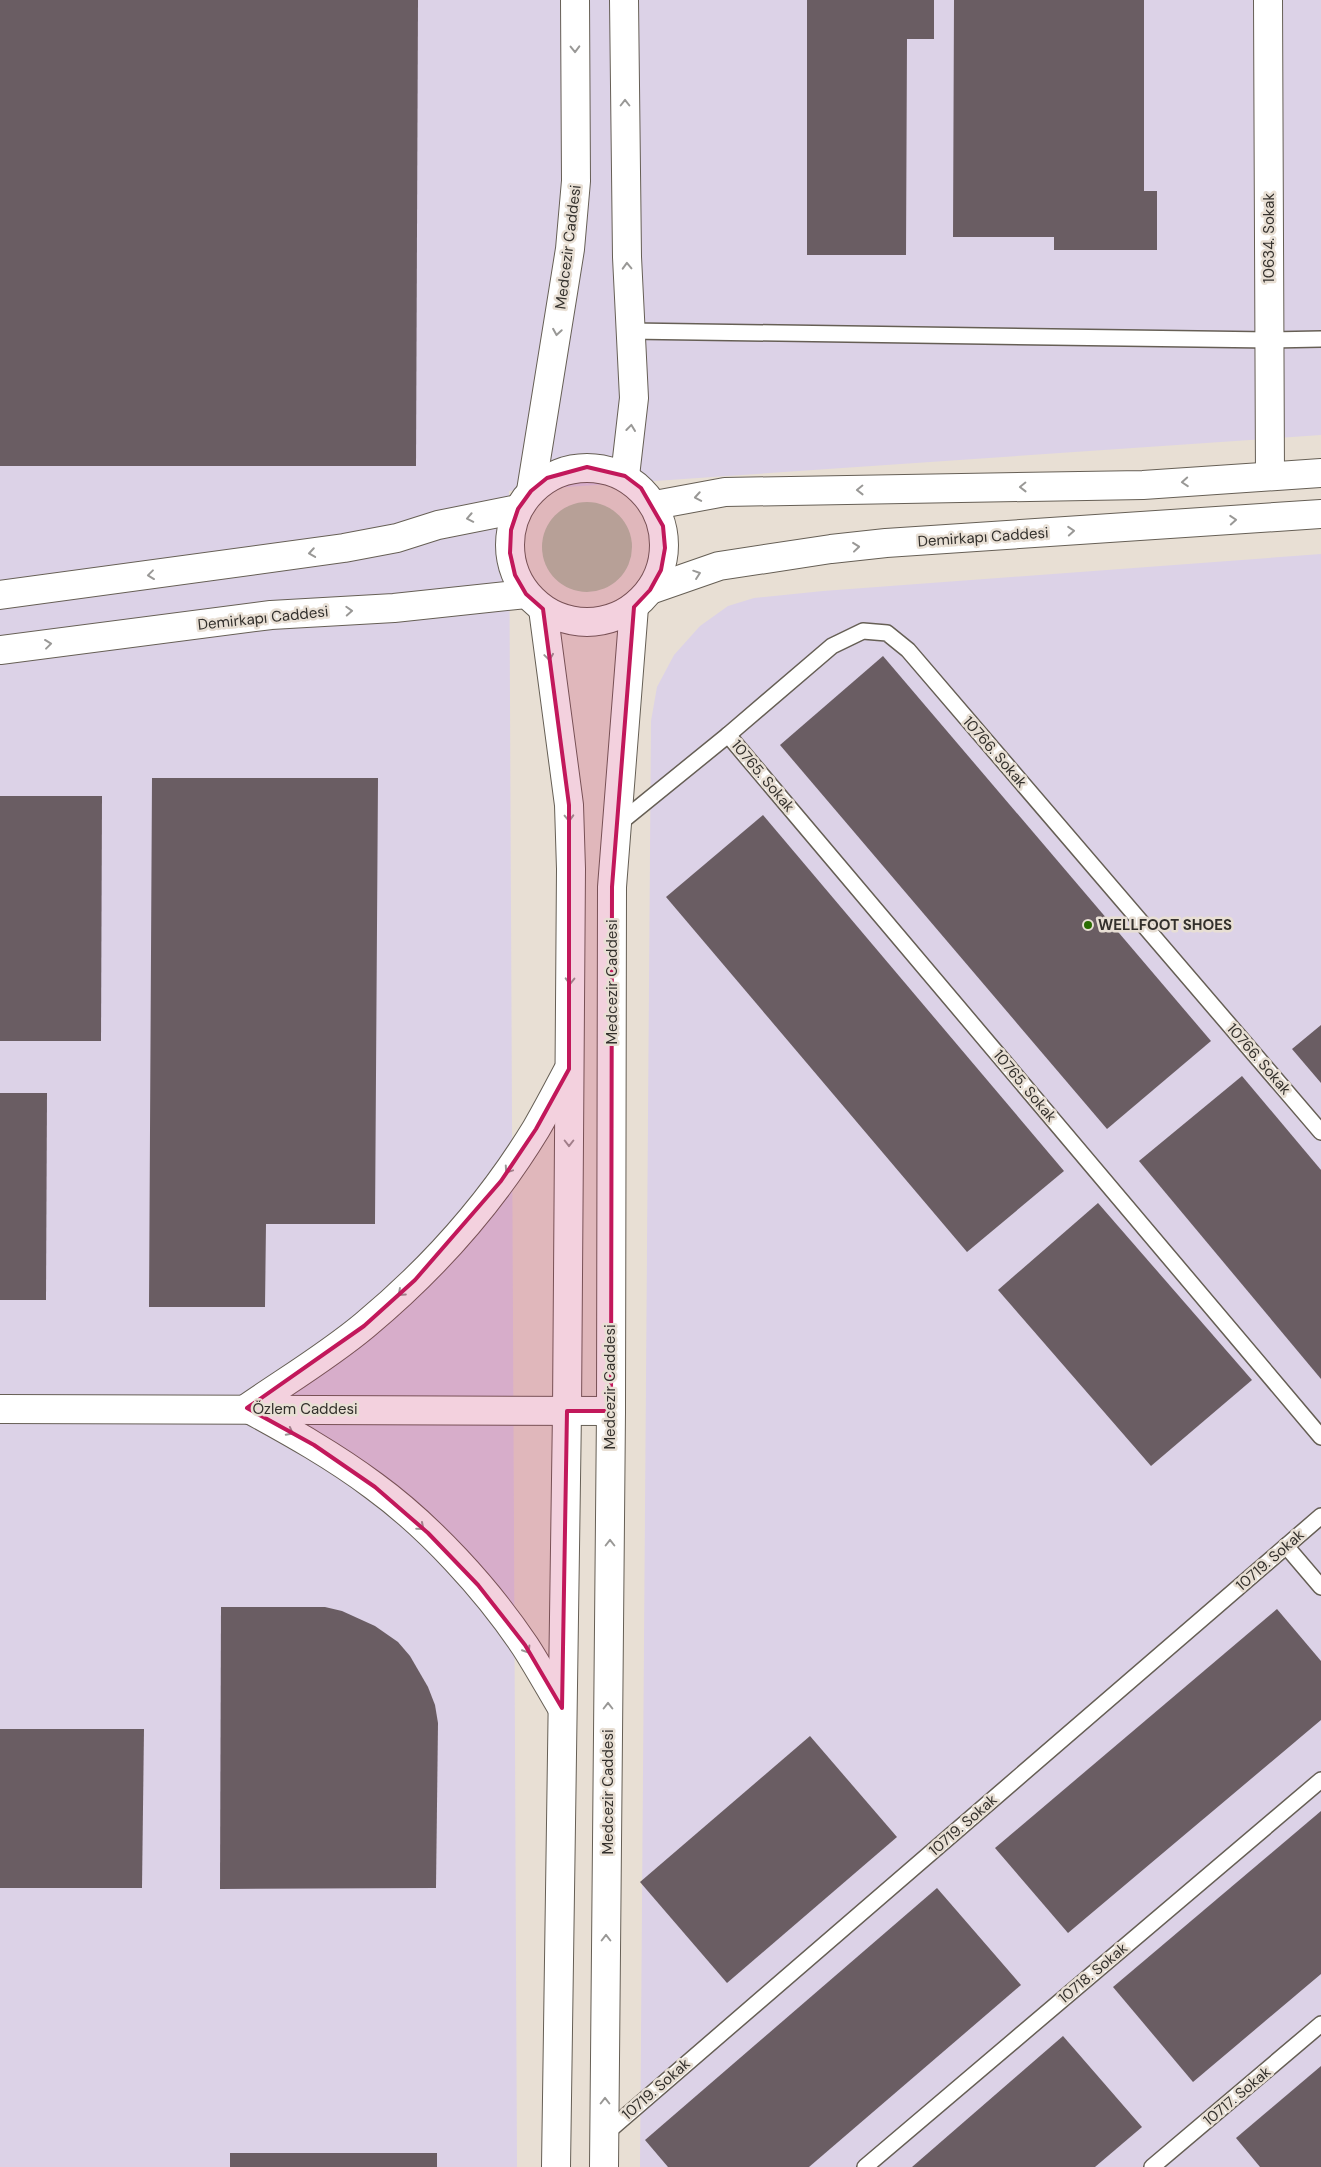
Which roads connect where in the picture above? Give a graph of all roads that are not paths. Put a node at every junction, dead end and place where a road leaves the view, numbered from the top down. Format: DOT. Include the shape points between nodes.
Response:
graph roads {
  1 [pos="575,0"];
  2 [pos="624,0"];
  3 [pos="1268,0"];
  4 [pos="630,331"];
  5 [pos="1321,339"];
  6 [pos="1270,340"];
  7 [pos="1321,472"];
  8 [pos="625,476"];
  9 [pos="1270,476"];
  10 [pos="525,500"];
  11 [pos="655,506"];
  12 [pos="1321,514"];
  13 [pos="0,594"];
  14 [pos="642,599"];
  15 [pos="535,601"];
  16 [pos="0,650"];
  17 [pos="728,735"];
  18 [pos="616,826"];
  19 [pos="569,1069"];
  20 [pos="1321,1132"];
  21 [pos="247,1408"];
  22 [pos="0,1409"];
  23 [pos="567,1410"];
  24 [pos="610,1411"];
  25 [pos="1321,1437"];
  26 [pos="1321,1516"];
  27 [pos="1286,1546"];
  28 [pos="1321,1587"];
  29 [pos="562,1708"];
  30 [pos="1321,1780"];
  31 [pos="1321,2024"];
  32 [pos="605,2134"];
  33 [pos="556,2167"];
  34 [pos="604,2167"];
  35 [pos="865,2167"];
  36 [pos="1152,2167"];
  1 -- 10 [label="street, Medcezir Caddesi, one-way" via="576,181 570,249"];
  4 -- 2 [label="street, one-way"];
  3 -- 6 [label="street, 10634. Sokak"];
  4 -- 6 [label="lane"];
  8 -- 4 [label="street, one-way" via="634,398"];
  5 -- 6 [label="lane"];
  6 -- 9 [label="street, 10634. Sokak"];
  7 -- 9 [label="street"];
  8 -- 10 [label="street" via="607,469 588,467 567,470 548,478"];
  8 -- 11 [label="street" via="641,488"];
  9 -- 11 [label="street, one-way" via="1143,485 726,492"];
  10 -- 13 [label="street, one-way" via="397,538 344,548"];
  10 -- 15 [label="street" via="511,530 510,553 515,575"];
  11 -- 14 [label="street" via="663,526 665,548 661,570"];
  14 -- 12 [label="street, Demirkapı Caddesi, one-way" via="719,566 831,549"];
  14 -- 15 [label="street" via="612,619 588,623 564,619"];
  14 -- 18 [label="street, Medcezir Caddesi"];
  16 -- 15 [label="street, Demirkapı Caddesi, one-way" via="271,615"];
  15 -- 19 [label="street, one-way" via="569,805"];
  17 -- 18 [label="lane, 10766. Sokak"];
  17 -- 20 [label="lane, 10766. Sokak" via="832,646 863,631 887,633 908,650"];
  17 -- 25 [label="lane, 10765. Sokak"];
  18 -- 24 [label="street, Medcezir Caddesi" via="612,887"];
  19 -- 21 [label="street, one-way" via="536,1129 501,1181 415,1280 364,1326"];
  19 -- 23 [label="street, one-way"];
  21 -- 22 [label="street, Özlem Caddesi"];
  21 -- 23 [label="street, Özlem Caddesi"];
  21 -- 29 [label="street, one-way" via="314,1445 375,1486 428,1533 478,1585 524,1645"];
  23 -- 24 [label="street, Özlem Caddesi"];
  23 -- 29 [label="street"];
  32 -- 24 [label="street, Medcezir Caddesi, one-way"];
  26 -- 27 [label="lane, 10719. Sokak"];
  27 -- 28 [label="lane"];
  27 -- 32 [label="lane, 10719. Sokak"];
  29 -- 33 [label="street"];
  30 -- 35 [label="lane, 10718. Sokak"];
  31 -- 36 [label="lane, 10717. Sokak"];
  32 -- 34 [label="street, Medcezir Caddesi"];
}
